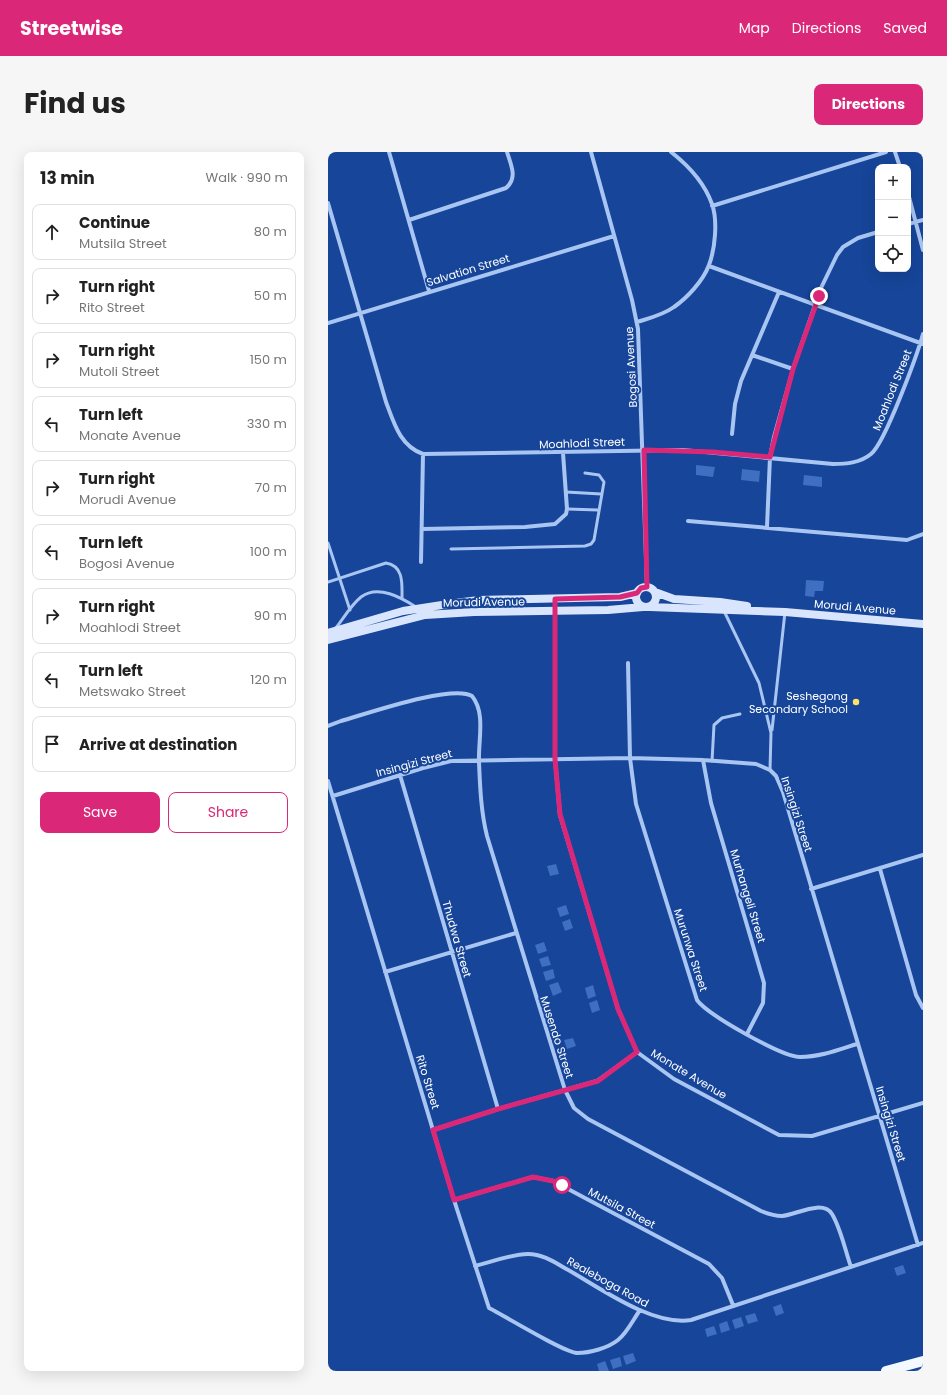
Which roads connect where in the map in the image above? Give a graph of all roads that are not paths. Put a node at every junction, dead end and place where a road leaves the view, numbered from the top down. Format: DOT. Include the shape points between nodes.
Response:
graph roads {
  1 [pos="391,152"];
  2 [pos="507,152"];
  3 [pos="591,152"];
  4 [pos="671,152"];
  5 [pos="886,152"];
  6 [pos="895,152"];
  7 [pos="899,164"];
  8 [pos="910,200"];
  9 [pos="328,203"];
  10 [pos="712,206"];
  11 [pos="409,220"];
  12 [pos="923,220"];
  13 [pos="917,222"];
  14 [pos="911,223"];
  15 [pos="875,233"];
  16 [pos="614,236"];
  17 [pos="923,250"];
  18 [pos="709,266"];
  19 [pos="429,291"];
  20 [pos="779,292"];
  21 [pos="815,305"];
  22 [pos="361,312"];
  23 [pos="637,322"];
  24 [pos="328,323"];
  25 [pos="923,334"];
  26 [pos="922,344"];
  27 [pos="752,354"];
  28 [pos="793,369"];
  29 [pos="732,434"];
  30 [pos="644,450"];
  31 [pos="563,453"];
  32 [pos="423,454"];
  33 [pos="770,457"];
  34 [pos="585,473"];
  35 [pos="566,492"];
  36 [pos="602,494"];
  37 [pos="567,509"];
  38 [pos="598,510"];
  39 [pos="688,520"];
  40 [pos="767,527"];
  41 [pos="422,529"];
  42 [pos="923,534"];
  43 [pos="328,543"];
  44 [pos="451,549"];
  45 [pos="421,562"];
  46 [pos="338,578"];
  47 [pos="328,582"];
  48 [pos="647,587"];
  49 [pos="655,592"];
  50 [pos="637,593"];
  51 [pos="402,598"];
  52 [pos="555,599"];
  53 [pos="646,607"];
  54 [pos="419,608"];
  55 [pos="350,610"];
  56 [pos="723,610"];
  57 [pos="555,611"];
  58 [pos="785,612"];
  59 [pos="923,624"];
  60 [pos="331,632"];
  61 [pos="328,640"];
  62 [pos="628,663"];
  63 [pos="740,714"];
  64 [pos="328,726"];
  65 [pos="771,733"];
  66 [pos="630,758"];
  67 [pos="555,759"];
  68 [pos="479,760"];
  69 [pos="704,760"];
  70 [pos="712,761"];
  71 [pos="770,770"];
  72 [pos="400,775"];
  73 [pos="328,781"];
  74 [pos="333,796"];
  75 [pos="923,855"];
  76 [pos="880,869"];
  77 [pos="812,889"];
  78 [pos="516,933"];
  79 [pos="451,951"];
  80 [pos="385,972"];
  81 [pos="923,1008"];
  82 [pos="747,1034"];
  83 [pos="857,1044"];
  84 [pos="637,1052"];
  85 [pos="565,1090"];
  86 [pos="923,1103"];
  87 [pos="498,1109"];
  88 [pos="880,1116"];
  89 [pos="433,1130"];
  90 [pos="454,1200"];
  91 [pos="923,1243"];
  92 [pos="918,1245"];
  93 [pos="475,1266"];
  94 [pos="851,1267"];
  95 [pos="733,1305"];
  96 [pos="640,1310"];
  97 [pos="923,1361"];
  98 [pos="886,1371"];
  1 -- 11 [label="street"];
  2 -- 11 [label="street" via="513,176 506,188"];
  3 -- 16 [label="street, Bogosi Avenue"];
  4 -- 10 [label="street" via="694,173 704,187"];
  5 -- 10 [label="street"];
  6 -- 7 [label="street"];
  8 -- 13 [label="street"];
  9 -- 22 [label="street"];
  10 -- 18 [label="street" via="713,249"];
  11 -- 19 [label="street"];
  12 -- 13 [label="street"];
  13 -- 14 [label="street"];
  13 -- 17 [label="street"];
  15 -- 21 [label="street" via="858,238 843,247 827,274"];
  16 -- 19 [label="street, Salvation Street"];
  16 -- 23 [label="street, Bogosi Avenue"];
  18 -- 20 [label="street"];
  18 -- 23 [label="street" via="694,288 674,307"];
  19 -- 22 [label="street, Salvation Street"];
  20 -- 21 [label="street"];
  20 -- 27 [label="street"];
  21 -- 26 [label="street"];
  21 -- 28 [label="street"];
  22 -- 24 [label="street, Salvation Street"];
  22 -- 32 [label="street" via="395,425 408,446"];
  23 -- 30 [label="street, Bogosi Avenue"];
  25 -- 26 [label="street, Moahlodi Street"];
  26 -- 33 [label="street, Moahlodi Street" via="883,438 871,454 845,464"];
  27 -- 28 [label="street"];
  27 -- 29 [label="street" via="741,381"];
  28 -- 33 [label="street"];
  30 -- 31 [label="street, Moahlodi Street"];
  30 -- 33 [label="street, Moahlodi Street"];
  30 -- 48 [label="street, Bogosi Avenue"];
  31 -- 32 [label="street, Moahlodi Street"];
  31 -- 35 [label="street"];
  32 -- 41 [label="street"];
  33 -- 40 [label="street"];
  34 -- 36 [label="lane" via="602,477"];
  35 -- 36 [label="lane"];
  35 -- 37 [label="street"];
  36 -- 38 [label="lane"];
  37 -- 38 [label="lane"];
  37 -- 41 [label="street" via="559,522 549,525"];
  38 -- 44 [label="lane" via="594,540 585,546"];
  39 -- 40 [label="street"];
  40 -- 42 [label="street" via="907,540"];
  41 -- 45 [label="street"];
  43 -- 46 [label="lane"];
  46 -- 47 [label="lane"];
  46 -- 51 [label="lane" via="386,563 393,564 402,578"];
  46 -- 55 [label="lane"];
  48 -- 49 [label="street"];
  48 -- 50 [label="street" via="641,588"];
  49 -- 53 [label="street" via="656,599"];
  49 -- 58 [label="street, Morudi Avenue" via="674,599 720,602"];
  50 -- 52 [label="street, Morudi Avenue" via="620,597"];
  50 -- 53 [label="street" via="638,603"];
  51 -- 54 [label="lane"];
  51 -- 55 [label="lane" via="386,593 373,593 362,597"];
  52 -- 54 [label="street, Morudi Avenue" via="480,600"];
  52 -- 57 [label="street, Monate Avenue"];
  53 -- 56 [label="street, Morudi Avenue"];
  53 -- 57 [label="street, Morudi Avenue"];
  54 -- 60 [label="street, Morudi Avenue"];
  55 -- 60 [label="lane"];
  56 -- 58 [label="street, Morudi Avenue"];
  56 -- 65 [label="lane" via="759,683"];
  57 -- 61 [label="street, Morudi Avenue" via="425,615"];
  57 -- 67 [label="street, Monate Avenue"];
  58 -- 59 [label="street, Morudi Avenue"];
  58 -- 65 [label="lane"];
  62 -- 66 [label="street, Murunwa Street"];
  63 -- 70 [label="lane" via="722,718 714,725"];
  64 -- 68 [label="street, Musendo Street" via="340,720 414,700 460,693 472,696 480,711"];
  65 -- 71 [label="lane"];
  66 -- 67 [label="street, Insingizi Street"];
  66 -- 69 [label="street, Insingizi Street"];
  66 -- 82 [label="street, Murunwa Street" via="636,804 694,994 701,1005"];
  67 -- 68 [label="street, Insingizi Street"];
  67 -- 84 [label="street, Monate Avenue" via="560,814 618,1009"];
  68 -- 72 [label="street, Insingizi Street" via="439,763"];
  68 -- 78 [label="street, Musendo Street" via="484,826"];
  69 -- 70 [label="street, Insingizi Street"];
  69 -- 82 [label="street, Murhangeli Street" via="711,803 764,983 763,1003"];
  70 -- 71 [label="street, Insingizi Street" via="756,764"];
  71 -- 77 [label="street, Insingizi Street" via="776,776 782,792"];
  72 -- 74 [label="street, Insingizi Street"];
  72 -- 79 [label="street, Thudwa Street"];
  73 -- 74 [label="street, Rito Street"];
  74 -- 80 [label="street, Rito Street"];
  75 -- 76 [label="street"];
  76 -- 77 [label="street"];
  76 -- 81 [label="street" via="916,995"];
  77 -- 83 [label="street, Insingizi Street"];
  78 -- 79 [label="street"];
  78 -- 85 [label="street, Musendo Street"];
  79 -- 80 [label="street"];
  79 -- 87 [label="street, Thudwa Street"];
  80 -- 89 [label="street, Rito Street"];
  82 -- 83 [label="street, Murunwa Street" via="791,1056 799,1057 829,1053"];
  83 -- 88 [label="street, Insingizi Street"];
  84 -- 85 [label="street" via="598,1081"];
  84 -- 88 [label="street, Monate Avenue" via="674,1079 779,1135 812,1136"];
  85 -- 87 [label="street"];
  85 -- 94 [label="street, Musendo Street" via="574,1108 588,1119 761,1211 781,1216 825,1208 834,1219"];
  86 -- 88 [label="street, Monate Avenue"];
  87 -- 89 [label="street"];
  88 -- 92 [label="street, Insingizi Street"];
  89 -- 90 [label="street, Rito Street"];
  90 -- 93 [label="street, Rito Street"];
  90 -- 95 [label="street, Mutsila Street" via="533,1177 553,1181 709,1264 722,1278"];
  91 -- 92 [label="street, Realeboga Road"];
  92 -- 94 [label="street, Realeboga Road"];
  93 -- 96 [label="street, Realeboga Road" via="522,1254 543,1256"];
  93 -- 96 [label="street, Rito Street" via="489,1308 577,1353 600,1349 616,1342"];
  94 -- 95 [label="street, Realeboga Road"];
  95 -- 96 [label="street, Realeboga Road" via="681,1322 666,1320"];
  97 -- 98 [label="main road"];
}
